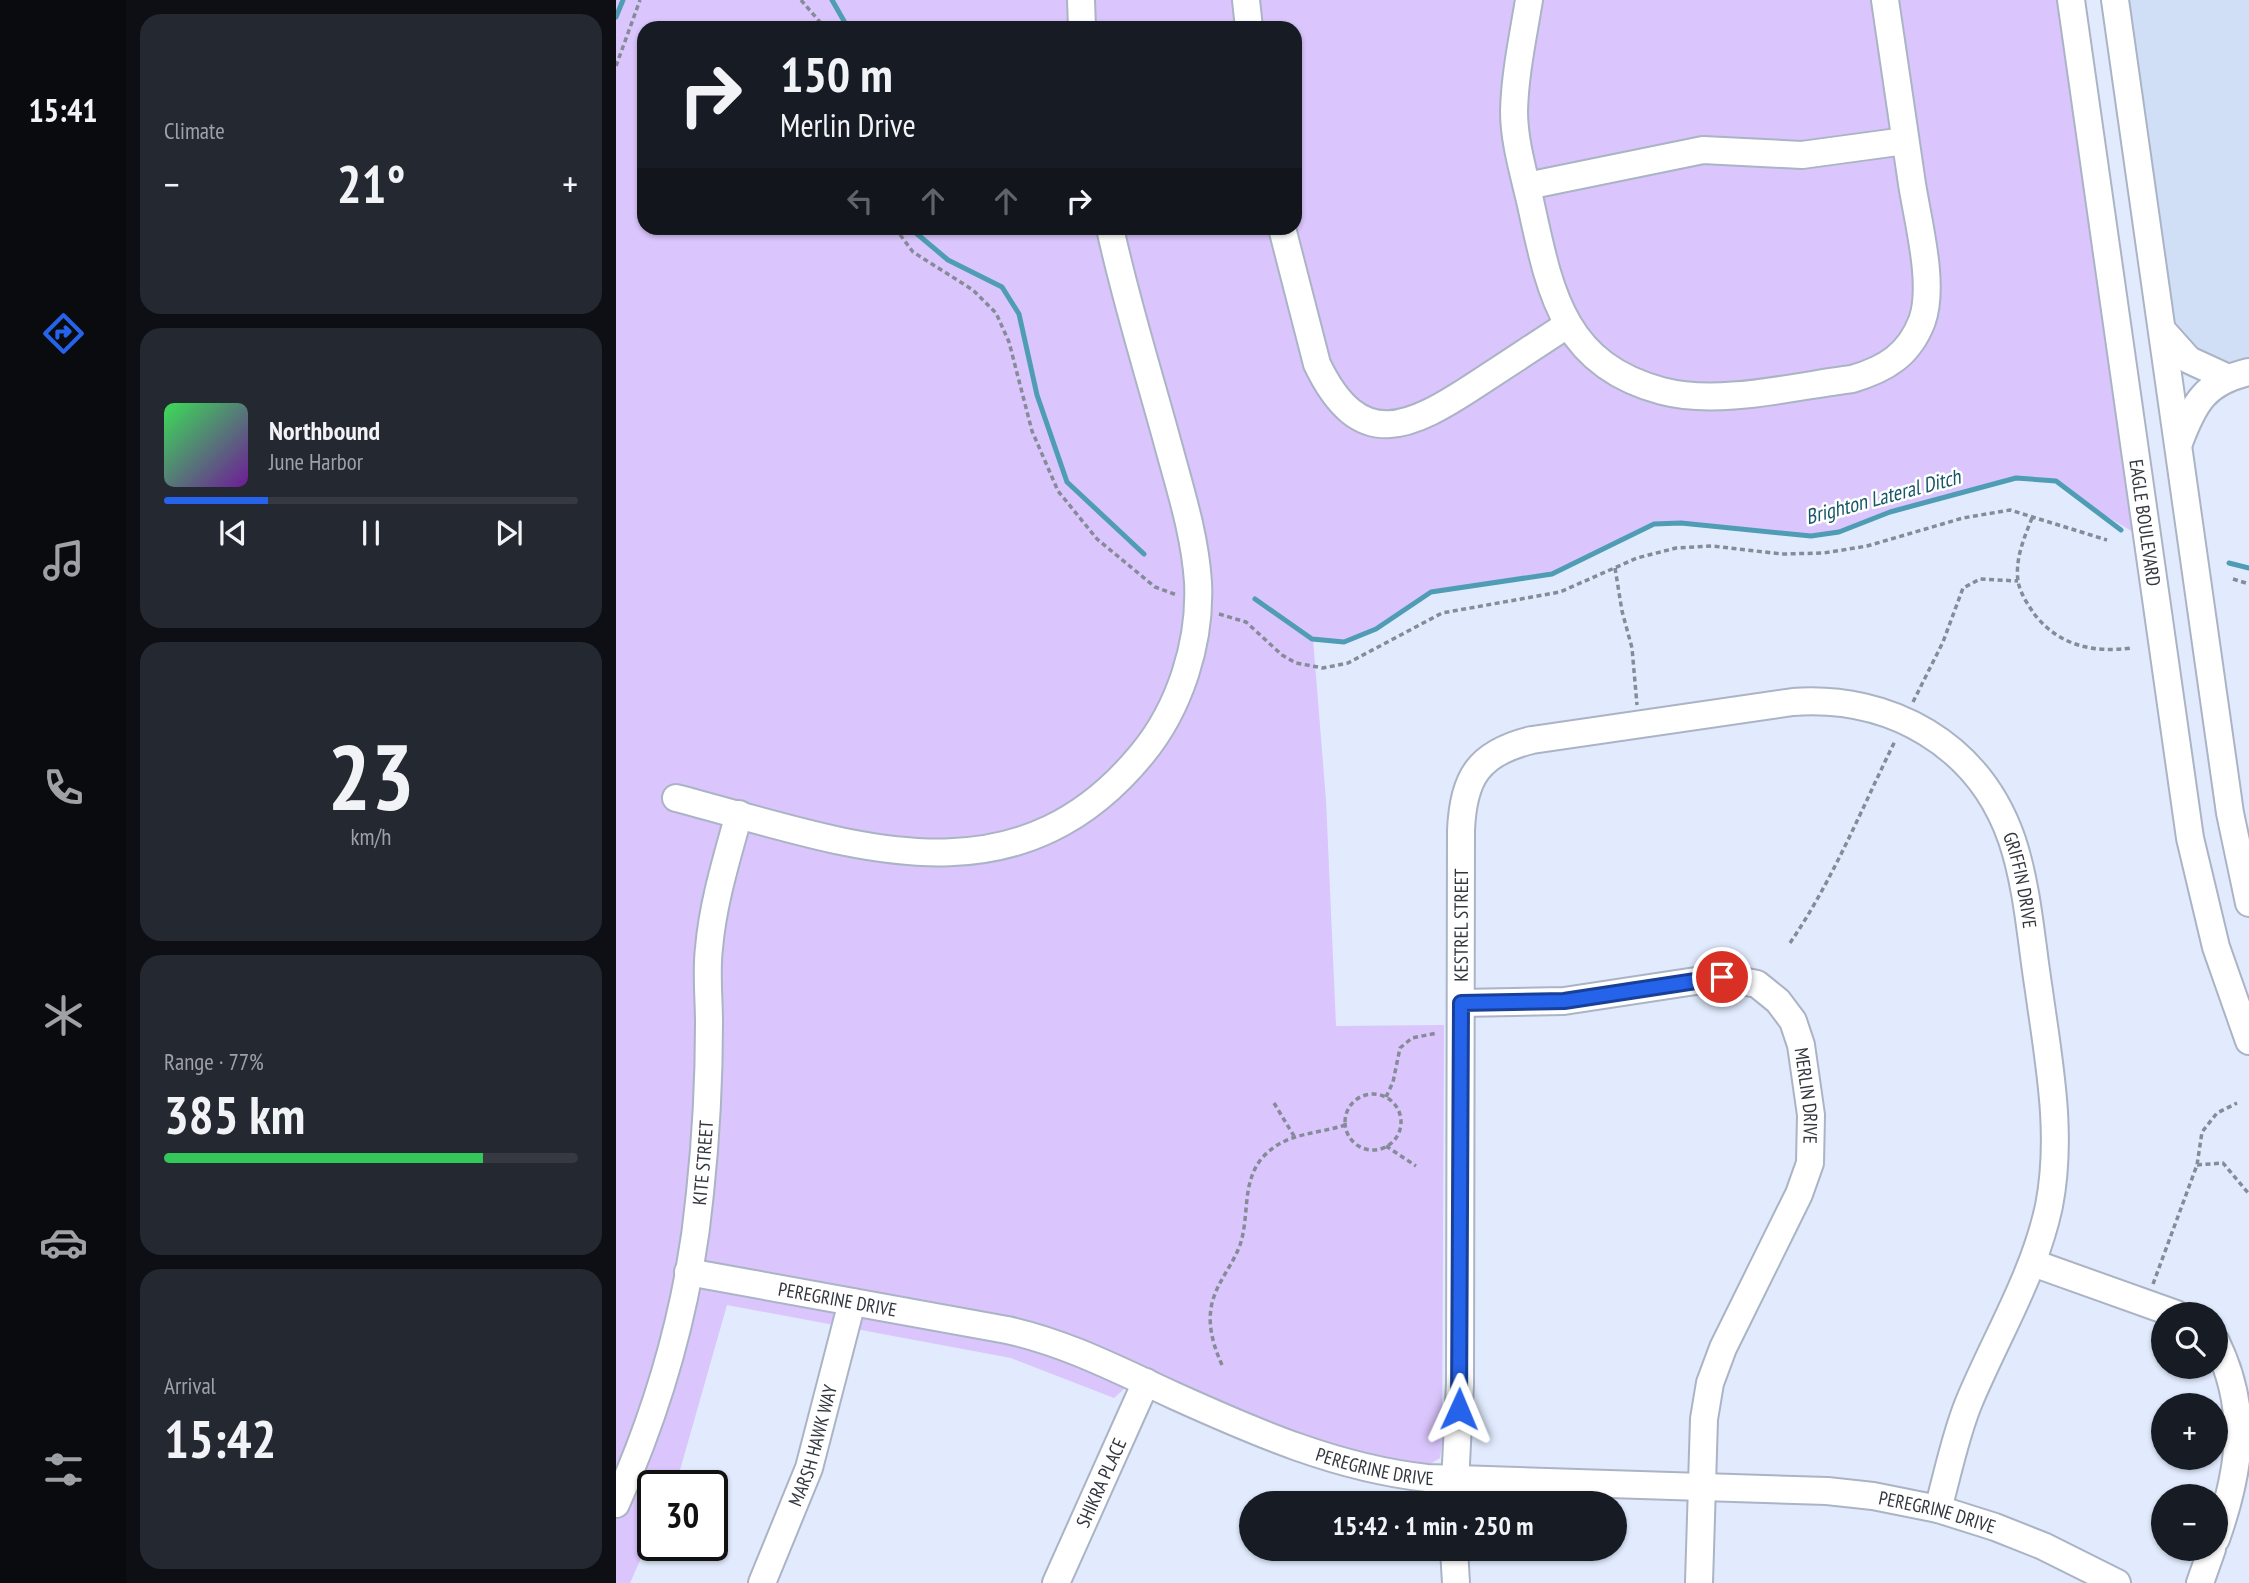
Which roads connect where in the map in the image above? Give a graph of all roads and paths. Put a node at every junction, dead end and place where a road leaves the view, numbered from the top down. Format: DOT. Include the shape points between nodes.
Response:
graph roads {
  1 [pos="640,0"];
  2 [pos="801,0"];
  3 [pos="1081,0"];
  4 [pos="1246,0"];
  5 [pos="1529,0"];
  6 [pos="1885,0"];
  7 [pos="2071,0"];
  8 [pos="2115,0"];
  9 [pos="819,21"];
  10 [pos="1082,21"];
  11 [pos="1248,21"];
  12 [pos="616,66"];
  13 [pos="1905,141"];
  14 [pos="1527,186"];
  15 [pos="900,235"];
  16 [pos="1112,235"];
  17 [pos="1284,235"];
  18 [pos="1567,325"];
  19 [pos="2162,331"];
  20 [pos="2238,374"];
  21 [pos="2178,444"];
  22 [pos="2032,518"];
  23 [pos="2107,540"];
  24 [pos="1615,568"];
  25 [pos="2233,579"];
  26 [pos="2018,582"];
  27 [pos="2249,584"];
  28 [pos="1182,596"];
  29 [pos="1213,613"];
  30 [pos="2132,648"];
  31 [pos="1910,707"];
  32 [pos="1637,710"];
  33 [pos="1898,734"];
  34 [pos="1475,771"];
  35 [pos="676,798"];
  36 [pos="739,814"];
  37 [pos="2249,903"];
  38 [pos="1790,943"];
  39 [pos="1461,1003"];
  40 [pos="1437,1033"];
  41 [pos="2249,1041"];
  42 [pos="1386,1097"];
  43 [pos="2237,1102"];
  44 [pos="1274,1103"];
  45 [pos="1345,1125"];
  46 [pos="1294,1136"];
  47 [pos="1386,1146"];
  48 [pos="2197,1165"];
  49 [pos="1416,1166"];
  50 [pos="2249,1194"];
  51 [pos="2033,1263"];
  52 [pos="688,1272"];
  53 [pos="2151,1289"];
  54 [pos="852,1303"];
  55 [pos="2151,1305"];
  56 [pos="2228,1362"];
  57 [pos="1222,1365"];
  58 [pos="1146,1382"];
  59 [pos="1702,1488"];
  60 [pos="1455,1491"];
  61 [pos="616,1504"];
  62 [pos="2228,1505"];
  63 [pos="1938,1508"];
  64 [pos="1455,1561"];
  65 [pos="2208,1561"];
  66 [pos="762,1583"];
  67 [pos="1056,1583"];
  68 [pos="1456,1583"];
  69 [pos="1699,1583"];
  70 [pos="2117,1583"];
  71 [pos="2200,1583"];
  1 -- 12 [label="path"];
  2 -- 9 [label="path"];
  3 -- 10 [label="street"];
  4 -- 11 [label="street"];
  5 -- 14 [label="street" via="1514,114"];
  6 -- 13 [label="street"];
  7 -- 41 [label="street, EAGLE BOULEVARD" via="2190,838 2216,947"];
  8 -- 19 [label="street"];
  13 -- 14 [label="street" via="1802,155 1703,150"];
  13 -- 18 [label="street" via="1925,270 1923,318 1899,359 1877,372 1852,379 1696,397 1635,383 1610,368"];
  14 -- 18 [label="street" via="1547,278"];
  15 -- 28 [label="path" via="913,252 973,290 996,313 1009,342 1032,431 1058,491 1097,539 1155,587"];
  16 -- 36 [label="street" via="1185,509 1198,584 1191,653 1176,698 1152,742 1118,781 1072,817 1021,841 974,852 884,850"];
  17 -- 18 [label="street" via="1317,364 1327,385 1357,416 1375,424 1393,425 1430,415"];
  19 -- 20 [label="street" via="2189,360"];
  19 -- 21 [label="street"];
  20 -- 21 [label="street" via="2196,403"];
  21 -- 37 [label="street" via="2230,813"];
  22 -- 23 [label="path"];
  22 -- 24 [label="path" via="2010,510 1824,553 1676,548"];
  22 -- 26 [label="path" via="2020,551"];
  24 -- 29 [label="path" via="1540,597 1442,613 1348,663 1323,668 1296,663 1246,622"];
  24 -- 32 [label="path" via="1632,648"];
  25 -- 27 [label="path"];
  26 -- 30 [label="path" via="2027,604 2046,629 2070,644 2109,651"];
  26 -- 31 [label="path" via="1980,579 1963,588 1943,642"];
  33 -- 38 [label="path" via="1868,790 1849,842 1829,872 1814,909"];
  34 -- 39 [label="street, KESTREL STREET" via="1461,823"];
  34 -- 51 [label="street, GRIFFIN DRIVE" via="1495,754 1532,740 1811,701 1846,702 1887,712 1923,730 1956,755 1984,786 2004,821 2021,877 2053,1085 2056,1133 2049,1203"];
  35 -- 36 [label="street"];
  36 -- 52 [label="street, KITE STREET" via="708,951 703,1158"];
  39 -- 59 [label="street, MERLIN DRIVE" via="1564,1001 1722,977 1757,984 1793,1021 1811,1115 1810,1163 1716,1365 1704,1419"];
  39 -- 60 [label="street, KESTREL STREET" via="1460,1371"];
  40 -- 42 [label="path" via="1412,1038 1400,1048"];
  42 -- 45 [label="path" via="1369,1094 1353,1101"];
  42 -- 47 [label="path" via="1400,1119 1396,1137"];
  43 -- 48 [label="path" via="2206,1125 2199,1139"];
  44 -- 46 [label="path"];
  45 -- 46 [label="path"];
  45 -- 47 [label="path" via="1348,1135 1362,1147"];
  46 -- 57 [label="path" via="1263,1158 1249,1181 1239,1247 1211,1307 1212,1336"];
  47 -- 49 [label="path"];
  48 -- 50 [label="path" via="2222,1163"];
  48 -- 53 [label="path"];
  51 -- 55 [label="street"];
  51 -- 63 [label="street, GRIFFIN DRIVE" via="1963,1418"];
  52 -- 54 [label="street, PEREGRINE DRIVE"];
  52 -- 61 [label="street, KITE STREET" via="665,1375"];
  54 -- 58 [label="street, PEREGRINE DRIVE" via="1030,1335"];
  54 -- 66 [label="street, MARSH HAWK WAY" via="808,1468"];
  56 -- 62 [label="street" via="2241,1384 2248,1434"];
  58 -- 60 [label="street, PEREGRINE DRIVE" via="1314,1454"];
  58 -- 67 [label="street, SHIKRA PLACE"];
  59 -- 60 [label="street, PEREGRINE DRIVE"];
  59 -- 63 [label="street, PEREGRINE DRIVE" via="1827,1491"];
  59 -- 69 [label="street, MERLIN DRIVE"];
  63 -- 70 [label="street, PEREGRINE DRIVE" via="2043,1546"];
  64 -- 68 [label="street"];
  65 -- 71 [label="street"];
}
